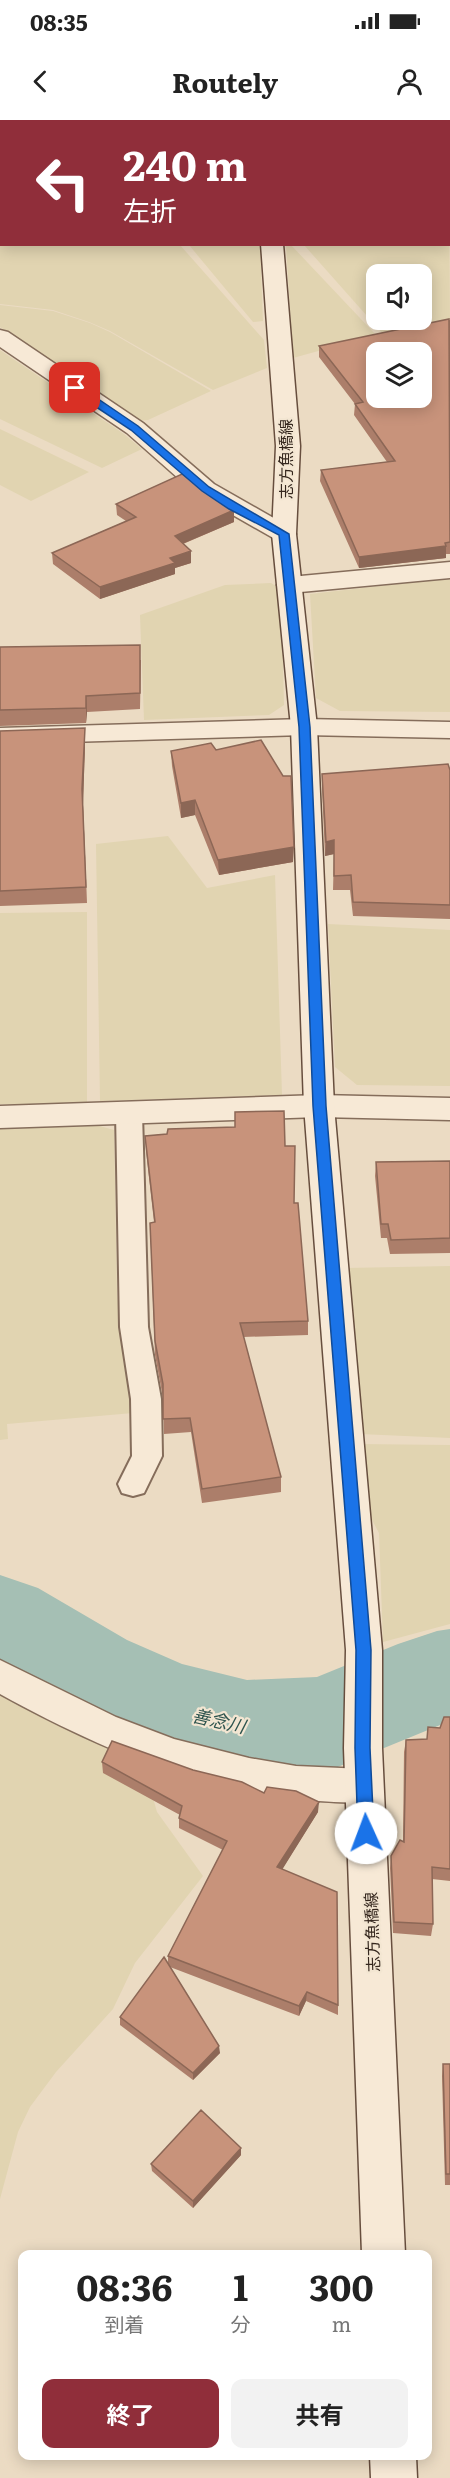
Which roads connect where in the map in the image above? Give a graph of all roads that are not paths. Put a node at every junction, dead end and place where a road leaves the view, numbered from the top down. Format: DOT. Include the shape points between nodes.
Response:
graph roads {
  1 [pos="272,246"];
  2 [pos="0,337"];
  3 [pos="284,534"];
  4 [pos="450,570"];
  5 [pos="290,585"];
  6 [pos="304,727"];
  7 [pos="450,730"];
  8 [pos="0,736"];
  9 [pos="319,1106"];
  10 [pos="450,1109"];
  11 [pos="129,1113"];
  12 [pos="0,1117"];
  13 [pos="133,1484"];
  14 [pos="0,1676"];
  15 [pos="364,1767"];
  16 [pos="384,2250"];
  17 [pos="393,2460"];
  18 [pos="394,2478"];
  1 -- 3 [label="main road, 志方魚橋線" via="288,446"];
  2 -- 3 [label="main road" via="135,428 205,489"];
  3 -- 5 [label="main road, 志方魚橋線"];
  4 -- 5 [label="main road"];
  5 -- 6 [label="main road, 志方魚橋線"];
  6 -- 7 [label="main road"];
  6 -- 8 [label="main road"];
  6 -- 9 [label="main road, 志方魚橋線"];
  9 -- 10 [label="main road"];
  9 -- 11 [label="main road"];
  9 -- 15 [label="main road, 志方魚橋線" via="364,1650"];
  11 -- 12 [label="main road"];
  11 -- 13 [label="lane" via="134,1328 146,1399 147,1456"];
  14 -- 15 [label="main road" via="107,1731 194,1763 286,1781"];
  15 -- 16 [label="main road, 志方魚橋線"];
  17 -- 18 [label="main road"];
}
